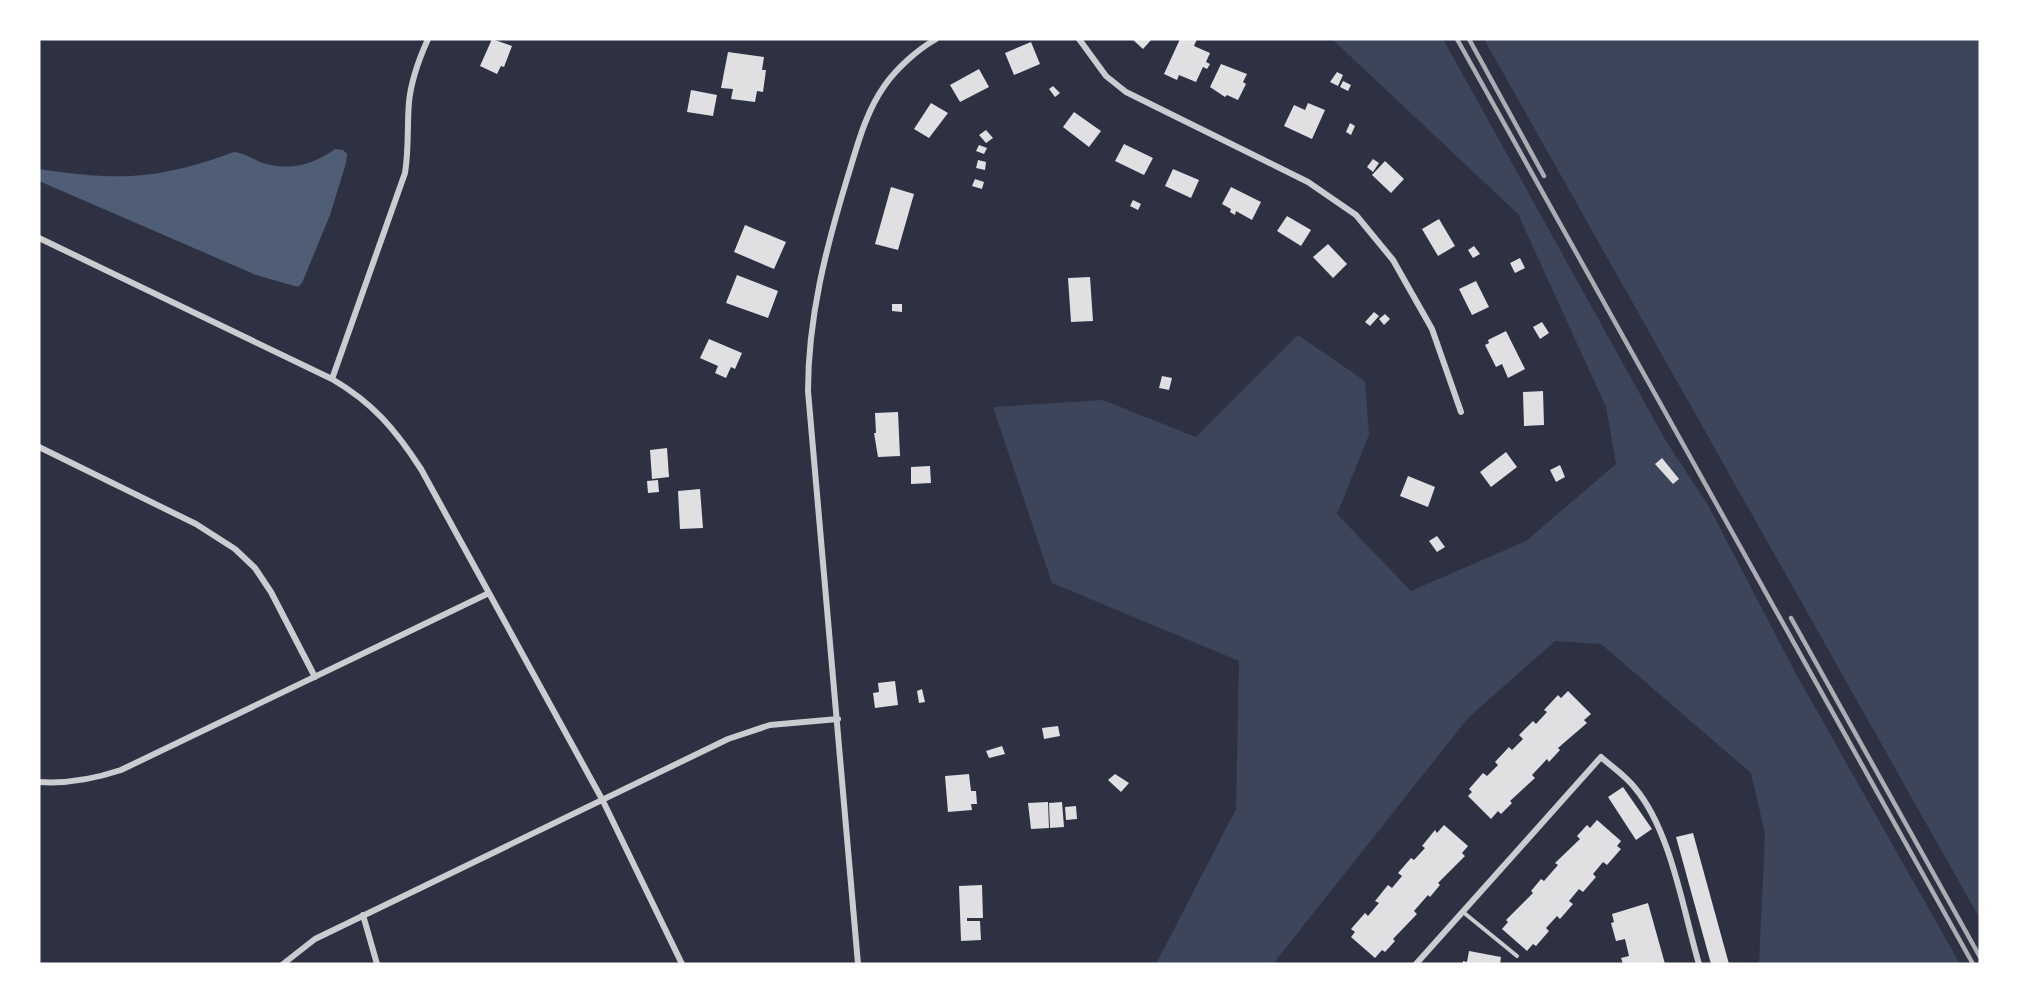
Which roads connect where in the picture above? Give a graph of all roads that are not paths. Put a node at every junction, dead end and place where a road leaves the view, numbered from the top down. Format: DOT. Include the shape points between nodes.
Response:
graph roads {
  1 [pos="428,39"];
  2 [pos="936,39"];
  3 [pos="1079,39"];
  4 [pos="39,238"];
  5 [pos="332,379"];
  6 [pos="1461,412"];
  7 [pos="39,447"];
  8 [pos="489,593"];
  9 [pos="315,677"];
  10 [pos="838,719"];
  11 [pos="39,782"];
  12 [pos="603,801"];
  13 [pos="1462,912"];
  14 [pos="363,915"];
  15 [pos="1517,957"];
  16 [pos="283,964"];
  17 [pos="377,964"];
  18 [pos="682,964"];
  19 [pos="858,964"];
  20 [pos="1416,964"];
  21 [pos="1699,964"];
  1 -- 5 [label="street" via="409,99 405,173"];
  2 -- 10 [label="street" via="885,85 864,126 833,224 812,321 808,391"];
  3 -- 6 [label="street" via="1106,76 1126,92 1308,182 1356,215 1393,260 1432,329"];
  4 -- 5 [label="street"];
  5 -- 8 [label="street" via="392,426 421,469"];
  7 -- 9 [label="street" via="196,524 235,549 255,568 271,592"];
  8 -- 9 [label="street"];
  8 -- 12 [label="street"];
  9 -- 11 [label="street" via="121,770 73,782"];
  10 -- 12 [label="street" via="770,725 750,731"];
  10 -- 19 [label="street"];
  12 -- 14 [label="street"];
  12 -- 18 [label="street"];
  13 -- 15 [label="lane"];
  13 -- 20 [label="street"];
  13 -- 21 [label="street" via="1601,757 1635,787 1652,811"];
  14 -- 16 [label="street" via="315,939"];
  14 -- 17 [label="street"];
}
